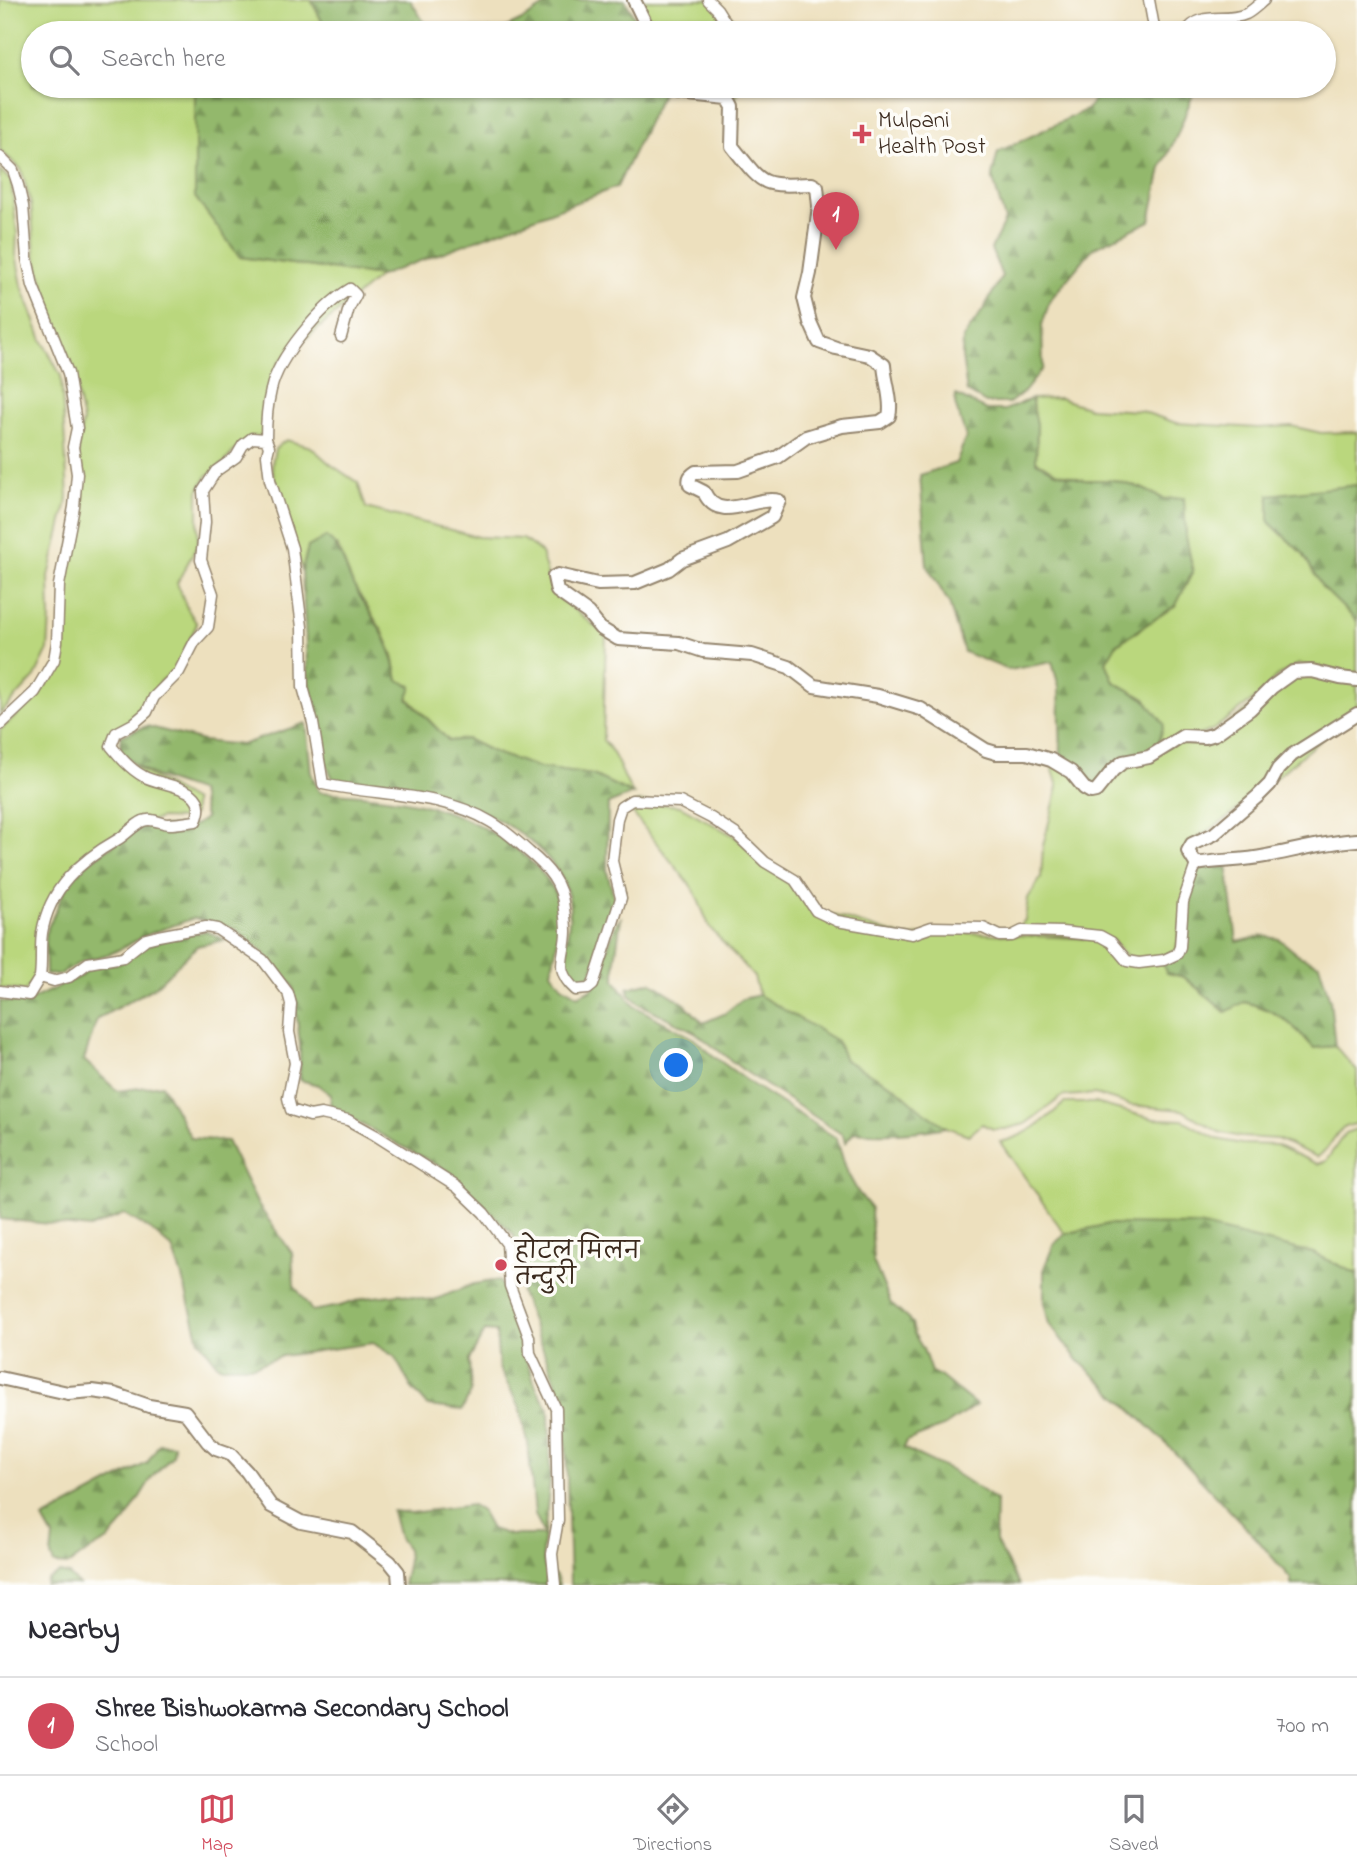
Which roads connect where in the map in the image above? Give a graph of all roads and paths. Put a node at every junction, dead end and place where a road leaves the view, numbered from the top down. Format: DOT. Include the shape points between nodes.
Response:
graph roads {
  1 [pos="634,0"];
  2 [pos="708,0"];
  3 [pos="1149,0"];
  4 [pos="1264,0"];
  5 [pos="644,21"];
  6 [pos="724,21"];
  7 [pos="1153,21"];
  8 [pos="1198,21"];
  9 [pos="728,98"];
  10 [pos="0,157"];
  11 [pos="341,337"];
  12 [pos="266,439"];
  13 [pos="1357,680"];
  14 [pos="1357,714"];
  15 [pos="0,724"];
  16 [pos="1357,840"];
  17 [pos="1196,864"];
  18 [pos="40,977"];
  19 [pos="0,991"];
  20 [pos="0,1378"];
  21 [pos="399,1585"];
  22 [pos="555,1585"];
  1 -- 5 [label="street"];
  2 -- 6 [label="street"];
  3 -- 7 [label="street"];
  4 -- 8 [label="street" via="1248,13"];
  9 -- 13 [label="street" via="734,120 732,146 755,177 772,185 817,187 819,206 804,298 810,322 819,342 869,355 884,365 892,407 889,416 806,438 778,457 738,471 690,475 690,485 720,506 737,508 769,498 779,501 772,517 635,583 598,584 558,575 554,577 557,591 618,639 752,655 789,667 814,686 921,709 986,750 1051,760 1091,792 1123,762 1149,757 1183,736 1214,734 1293,672"];
  10 -- 15 [label="street" via="13,170 18,185 33,286 68,373 77,428 74,507 59,585 54,660 35,692"];
  11 -- 12 [label="street" via="356,295 350,289 333,299 289,351 271,390"];
  12 -- 17 [label="street" via="270,481 292,548 302,627 303,687 323,784 431,801 490,821 508,833 542,862 558,883 566,930 562,968 576,990 593,985 615,921 621,898 612,861 615,830 621,807 632,800 680,802 711,818 794,880 817,911 837,921 912,934 932,927 983,928 1000,936 1022,931 1100,936 1127,961 1139,963 1177,954 1183,902"];
  12 -- 18 [label="street" via="252,438 243,445 203,491 201,560 213,594 208,627 147,712 111,740 111,746 134,771 195,797 200,810 196,821 142,821 70,873 42,932"];
  14 -- 17 [label="street" via="1292,755 1258,796 1214,834 1192,844 1188,851"];
  16 -- 17 [label="street"];
  18 -- 19 [label="street" via="29,995"];
  18 -- 22 [label="street" via="54,981 69,977 88,963 123,957 146,939 218,929 263,960 288,993 295,1063 288,1098 291,1110 338,1117 357,1125 457,1187 498,1229 508,1244 510,1286 529,1337 530,1353 556,1409"];
  20 -- 21 [label="street" via="68,1393 114,1394 185,1412 208,1442 239,1463 271,1506 301,1522 360,1537 397,1572"];
}
